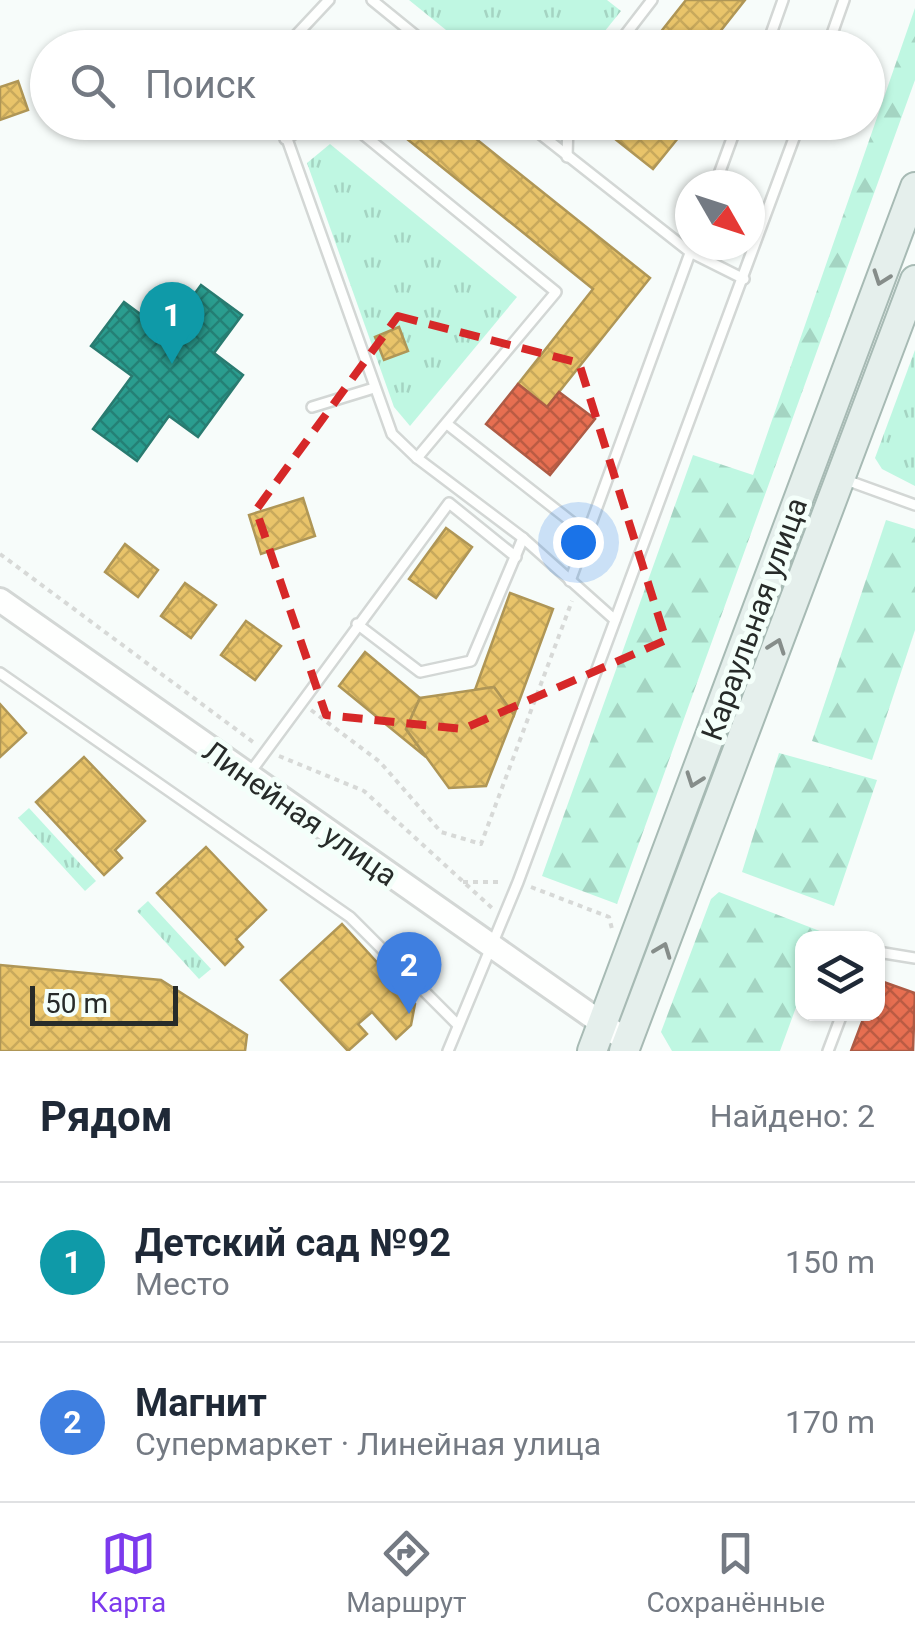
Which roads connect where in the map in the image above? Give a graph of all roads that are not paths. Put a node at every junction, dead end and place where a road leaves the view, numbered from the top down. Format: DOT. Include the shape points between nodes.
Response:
graph roads {
  1 [pos="329,0"];
  2 [pos="372,0"];
  3 [pos="652,0"];
  4 [pos="783,0"];
  5 [pos="844,0"];
  6 [pos="301,30"];
  7 [pos="410,30"];
  8 [pos="630,30"];
  9 [pos="772,30"];
  10 [pos="833,30"];
  11 [pos="285,140"];
  12 [pos="370,140"];
  13 [pos="547,140"];
  14 [pos="568,140"];
  15 [pos="731,140"];
  16 [pos="794,140"];
  17 [pos="568,157"];
  18 [pos="720,170"];
  19 [pos="915,187"];
  20 [pos="675,236"];
  21 [pos="688,260"];
  22 [pos="712,260"];
  23 [pos="744,279"];
  24 [pos="915,280"];
  25 [pos="374,388"];
  26 [pos="312,407"];
  27 [pos="446,424"];
  28 [pos="416,458"];
  29 [pos="838,477"];
  30 [pos="915,505"];
  31 [pos="587,534"];
  32 [pos="523,538"];
  33 [pos="516,557"];
  34 [pos="574,584"];
  35 [pos="0,600"];
  36 [pos="615,620"];
  37 [pos="356,624"];
  38 [pos="0,673"];
  39 [pos="247,778"];
  40 [pos="492,946"];
  41 [pos="885,953"];
  42 [pos="915,958"];
  43 [pos="839,1021"];
  44 [pos="458,1025"];
  45 [pos="596,1038"];
  46 [pos="631,1048"];
  47 [pos="448,1051"];
  48 [pos="828,1051"];
  1 -- 6 [label="lane"];
  2 -- 7 [label="lane"];
  3 -- 8 [label="lane"];
  4 -- 9 [label="lane"];
  5 -- 10 [label="lane"];
  11 -- 25 [label="lane"];
  12 -- 27 [label="lane" via="556,292"];
  13 -- 17 [label="lane"];
  14 -- 17 [label="lane"];
  15 -- 18 [label="lane"];
  16 -- 23 [label="lane"];
  17 -- 20 [label="lane"];
  19 -- 45 [label="main road, Караульная улица, one-way"];
  21 -- 31 [label="lane"];
  22 -- 23 [label="lane"];
  23 -- 36 [label="lane"];
  24 -- 29 [label="main road, Караульная улица"];
  25 -- 26 [label="lane"];
  25 -- 28 [label="lane" via="392,434"];
  27 -- 28 [label="lane"];
  27 -- 31 [label="lane"];
  28 -- 32 [label="lane"];
  29 -- 30 [label="lane"];
  46 -- 29 [label="main road, Караульная улица, one-way"];
  31 -- 34 [label="lane"];
  32 -- 33 [label="lane"];
  32 -- 34 [label="lane"];
  33 -- 37 [label="lane" via="449,503"];
  33 -- 37 [label="lane" via="471,661 420,672"];
  34 -- 36 [label="lane"];
  35 -- 39 [label="street, Линейная улица"];
  36 -- 40 [label="lane"];
  37 -- 39 [label="lane"];
  38 -- 44 [label="lane" via="350,918"];
  39 -- 40 [label="street, Линейная улица"];
  40 -- 44 [label="lane"];
  40 -- 45 [label="street, Линейная улица"];
  41 -- 42 [label="lane"];
  43 -- 48 [label="lane"];
  44 -- 47 [label="lane"];
  45 -- 46 [label="street, Линейная улица"];
}
